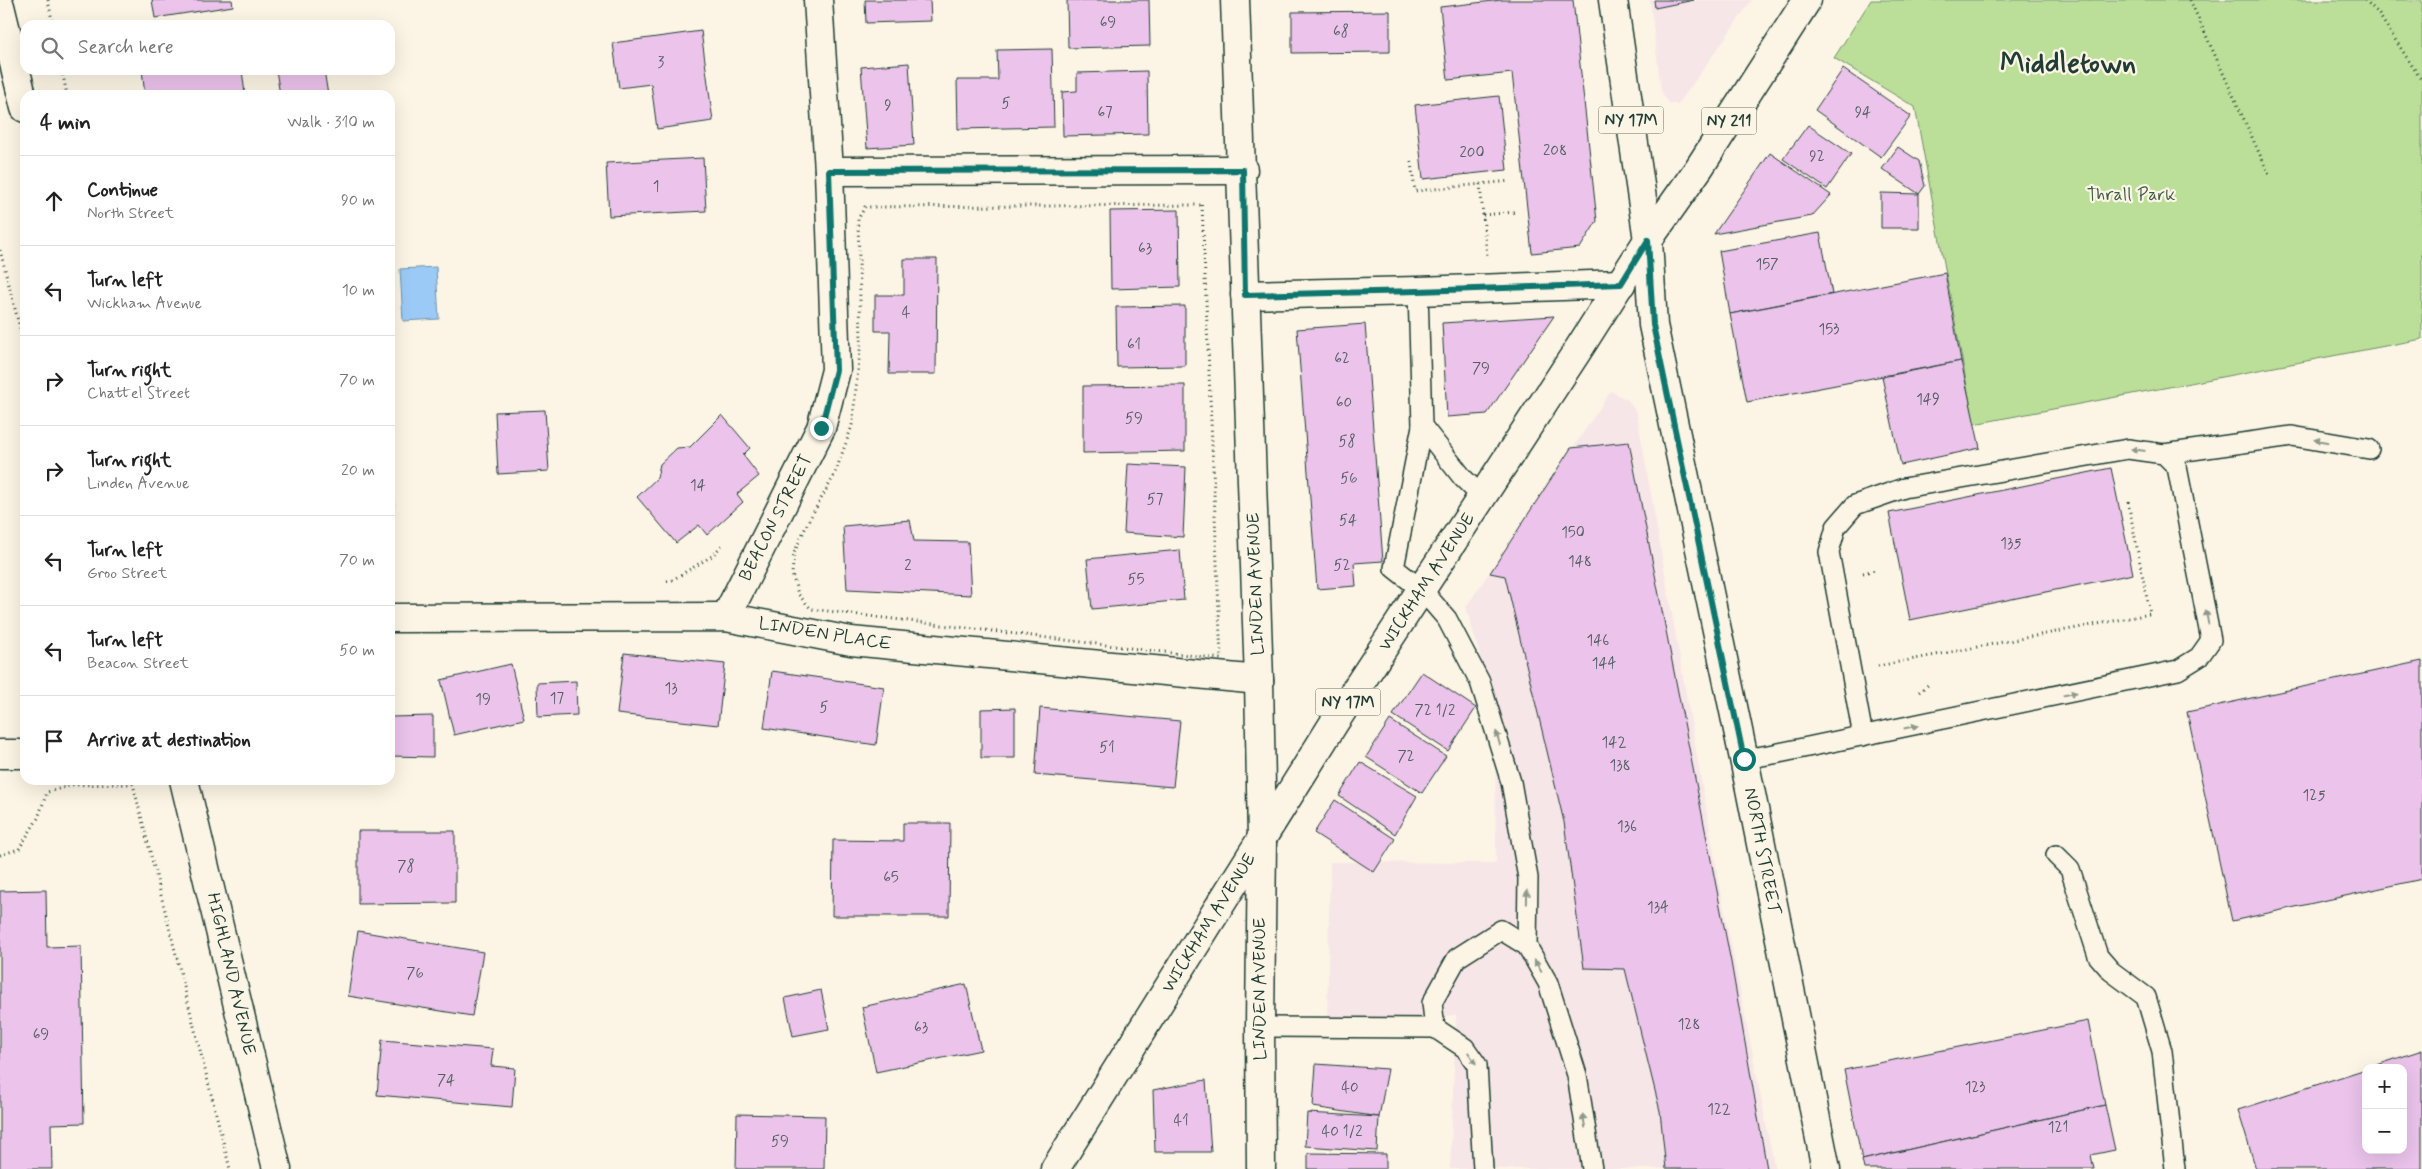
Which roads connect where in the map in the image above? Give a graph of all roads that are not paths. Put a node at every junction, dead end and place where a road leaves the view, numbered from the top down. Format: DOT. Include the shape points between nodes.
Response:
graph roads {
  1 [pos="818,0"];
  2 [pos="1235,0"];
  3 [pos="1613,0"];
  4 [pos="1807,0"];
  5 [pos="0,6"];
  6 [pos="21,90"];
  7 [pos="1243,170"];
  8 [pos="829,171"];
  9 [pos="1648,240"];
  10 [pos="1621,284"];
  11 [pos="1418,291"];
  12 [pos="1245,295"];
  13 [pos="1422,426"];
  14 [pos="2369,449"];
  15 [pos="2164,454"];
  16 [pos="1482,497"];
  17 [pos="1422,590"];
  18 [pos="726,617"];
  19 [pos="395,618"];
  20 [pos="1259,680"];
  21 [pos="1863,736"];
  22 [pos="0,754"];
  23 [pos="20,754"];
  24 [pos="1744,759"];
  25 [pos="185,785"];
  26 [pos="1262,839"];
  27 [pos="2056,855"];
  28 [pos="1527,946"];
  29 [pos="1260,1027"];
  30 [pos="1435,1028"];
  31 [pos="277,1169"];
  32 [pos="1055,1169"];
  33 [pos="1261,1169"];
  34 [pos="1483,1169"];
  35 [pos="1592,1169"];
  36 [pos="1826,1169"];
  37 [pos="2175,1169"];
  1 -- 8 [label="street, BEACON STREET"];
  2 -- 7 [label="street, LINDEN AVENUE"];
  3 -- 9 [label="street, NORTH STREET / NY 17M"];
  4 -- 9 [label="street, WICKHAM AVENUE / NY 211" via="1699,168"];
  5 -- 6 [label="street"];
  7 -- 8 [label="street"];
  7 -- 12 [label="street, LINDEN AVENUE"];
  8 -- 18 [label="street, BEACON STREET" via="836,370 821,428"];
  9 -- 10 [label="street, WICKHAM AVENUE / NY 17M"];
  9 -- 24 [label="street, NORTH STREET" via="1653,325"];
  10 -- 11 [label="street"];
  10 -- 16 [label="street, WICKHAM AVENUE / NY 17M"];
  11 -- 12 [label="street"];
  11 -- 13 [label="lane"];
  12 -- 20 [label="street, LINDEN AVENUE"];
  13 -- 16 [label="lane"];
  13 -- 17 [label="lane" via="1394,568"];
  14 -- 15 [label="lane, one-way" via="2292,436"];
  15 -- 21 [label="lane, one-way" via="2128,449 1904,488 1855,505 1836,527 1829,552"];
  21 -- 15 [label="lane, one-way" via="2178,670 2199,657 2211,640 2177,467"];
  16 -- 17 [label="street, WICKHAM AVENUE / NY 17M"];
  17 -- 26 [label="street, WICKHAM AVENUE / NY 17M"];
  28 -- 17 [label="lane, one-way" via="1528,878 1511,782 1497,732 1480,682 1446,619"];
  18 -- 19 [label="street, LINDEN PLACE"];
  18 -- 20 [label="street, LINDEN PLACE" via="852,640"];
  20 -- 26 [label="street, LINDEN AVENUE"];
  21 -- 24 [label="lane"];
  22 -- 23 [label="street"];
  24 -- 36 [label="street, NORTH STREET"];
  25 -- 31 [label="street, HIGHLAND AVENUE"];
  26 -- 29 [label="street, LINDEN AVENUE"];
  26 -- 32 [label="street, WICKHAM AVENUE / NY 17M"];
  27 -- 37 [label="lane" via="2070,869 2098,956 2111,971 2146,997 2162,1051"];
  28 -- 30 [label="lane" via="1501,930 1457,958 1432,1003"];
  35 -- 28 [label="lane, one-way" via="1577,1075 1548,982"];
  29 -- 30 [label="lane"];
  29 -- 33 [label="street, LINDEN AVENUE"];
  30 -- 34 [label="lane, one-way" via="1465,1048 1477,1065"];
}
